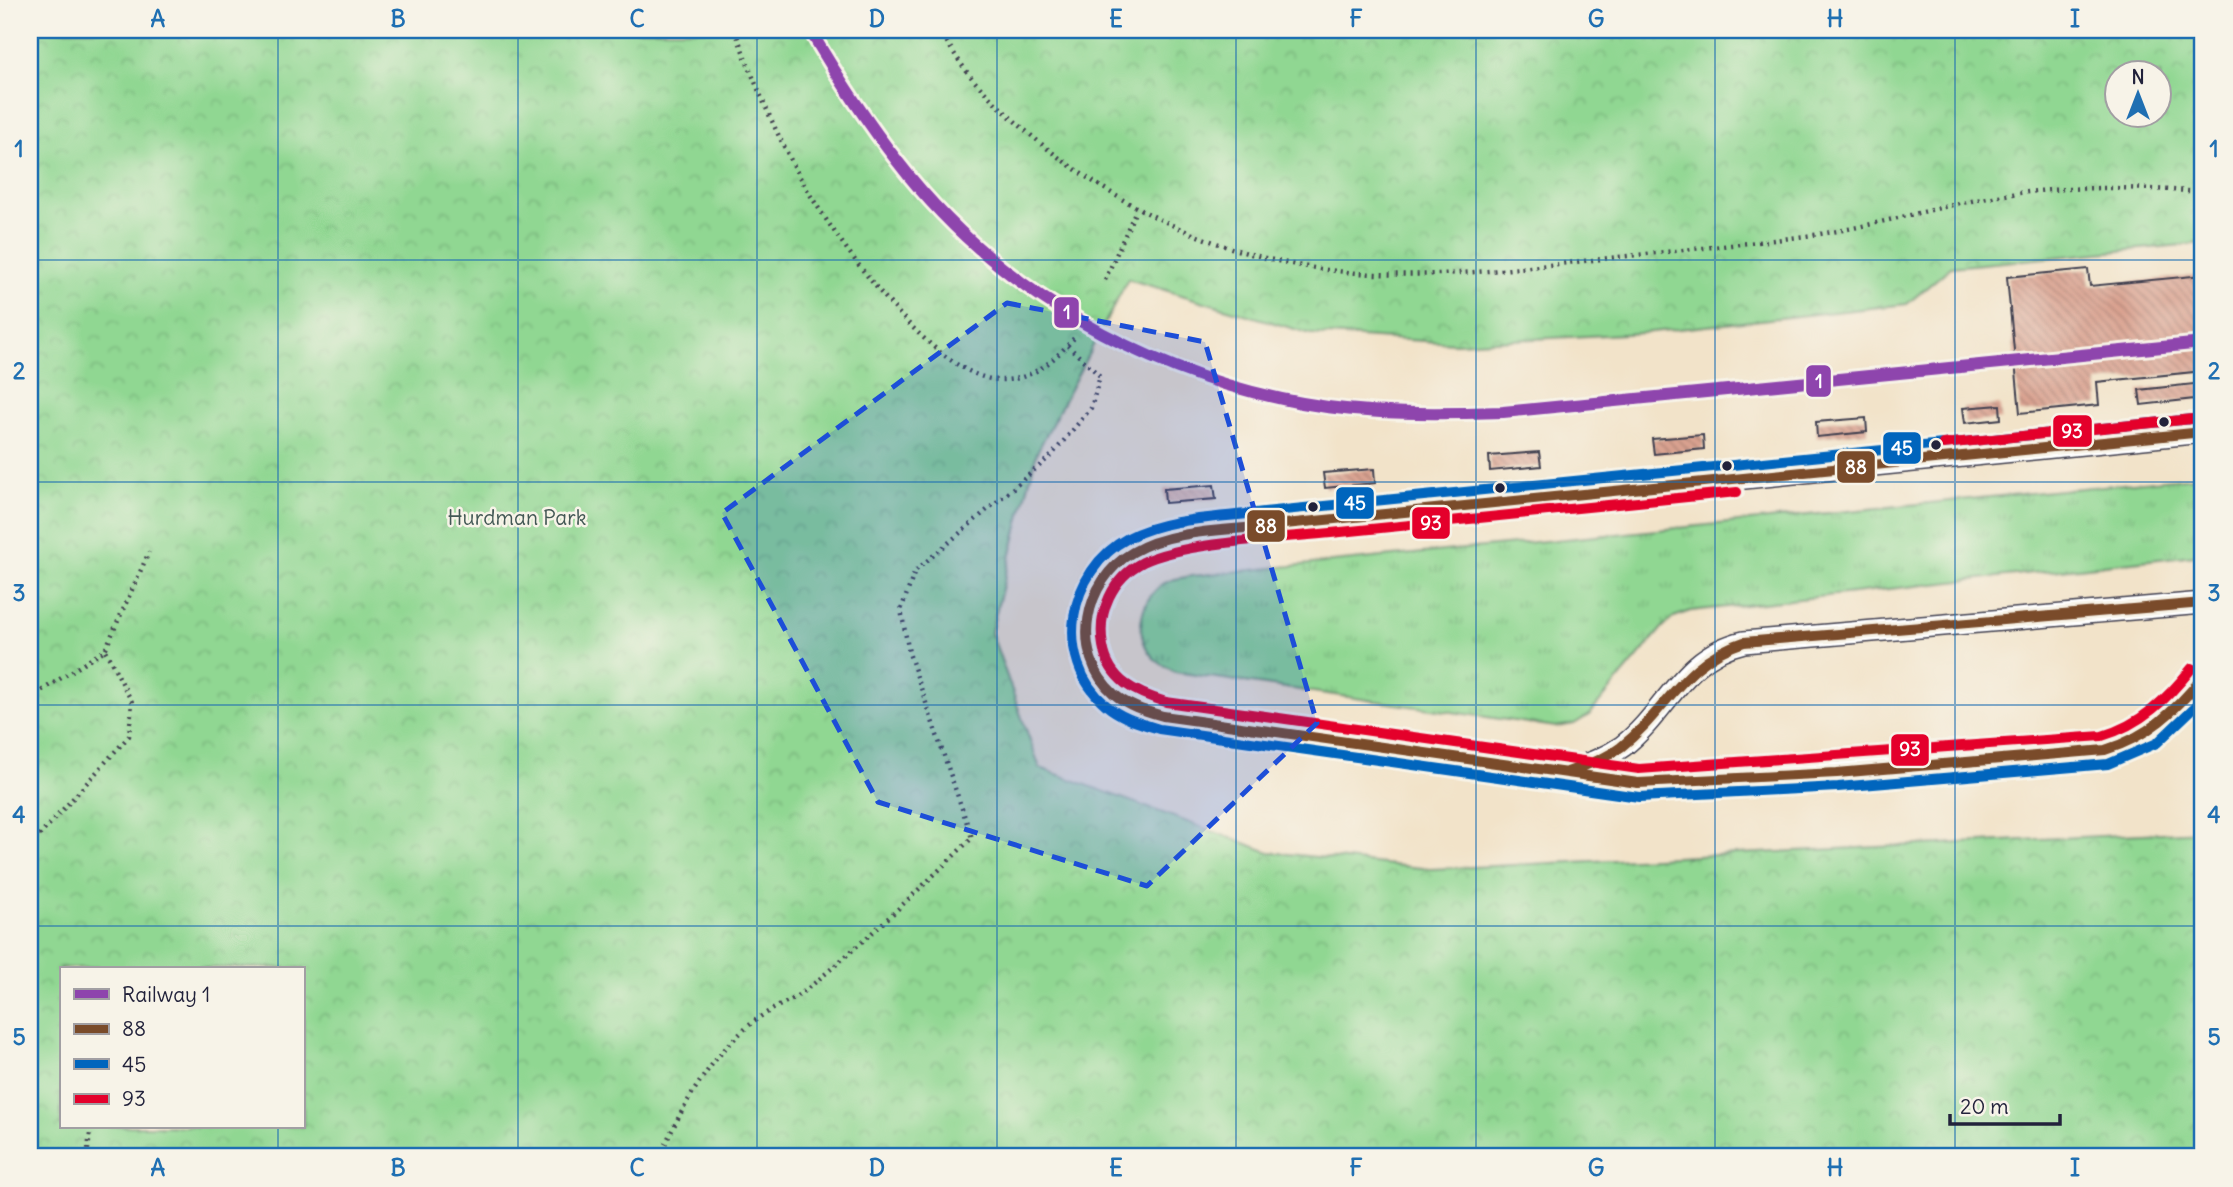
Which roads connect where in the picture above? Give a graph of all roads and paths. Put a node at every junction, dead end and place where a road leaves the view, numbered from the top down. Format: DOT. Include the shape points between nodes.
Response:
graph roads {
  1 [pos="735,30"];
  2 [pos="939,30"];
  3 [pos="2203,192"];
  4 [pos="1136,210"];
  5 [pos="1105,280"];
  6 [pos="1075,337"];
  7 [pos="1067,345"];
  8 [pos="2203,432"];
  9 [pos="149,552"];
  10 [pos="2203,603"];
  11 [pos="105,650"];
  12 [pos="2203,677"];
  13 [pos="30,698"];
  14 [pos="1567,772"];
  15 [pos="30,842"];
  16 [pos="91,1128"];
  17 [pos="87,1157"];
  18 [pos="659,1157"];
  1 -- 7 [label="path" via="772,123 803,182 848,251 928,343 958,367 1003,380 1037,371"];
  2 -- 4 [label="path" via="976,83 1037,140 1069,167"];
  3 -- 4 [label="path" via="2097,188 1996,196 1823,233 1445,274 1344,272 1290,261 1246,251"];
  4 -- 5 [label="path"];
  6 -- 7 [label="path"];
  7 -- 18 [label="path" via="1100,376 1091,408 1051,456 915,571 901,610 909,653 972,838 808,989 754,1021 727,1045 683,1106"];
  8 -- 14 [label="lane" via="1190,536 1136,549 1112,564 1096,585 1087,615 1095,671 1112,693 1134,707 1163,716"];
  9 -- 11 [label="path"];
  10 -- 14 [label="lane" via="1720,647 1700,660 1625,744 1600,760"];
  11 -- 13 [label="path"];
  11 -- 15 [label="path" via="132,702 129,736"];
  12 -- 14 [label="lane" via="2162,725 2142,738 2105,750 1674,783 1638,783"];
  16 -- 17 [label="path"];
}
